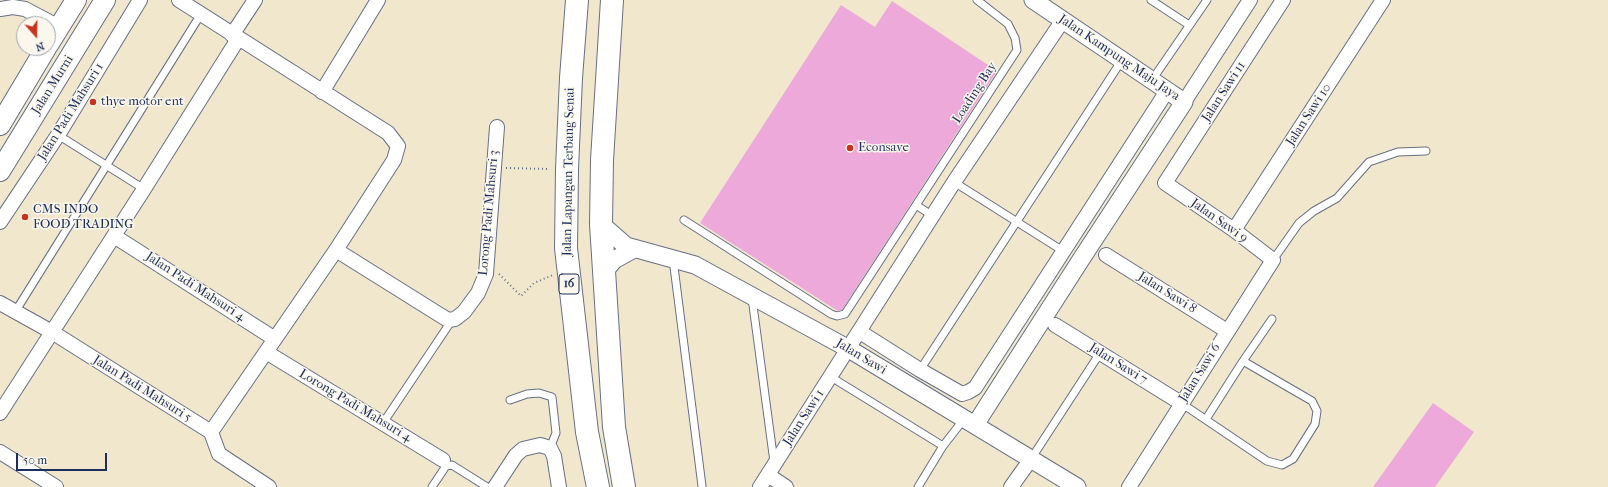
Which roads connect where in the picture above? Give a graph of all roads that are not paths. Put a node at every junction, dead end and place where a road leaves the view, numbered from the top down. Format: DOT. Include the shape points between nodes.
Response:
graph roads {
  1 [pos="76,0"];
  2 [pos="105,0"];
  3 [pos="140,0"];
  4 [pos="179,0"];
  5 [pos="255,0"];
  6 [pos="378,0"];
  7 [pos="578,0"];
  8 [pos="612,0"];
  9 [pos="976,0"];
  10 [pos="1033,0"];
  11 [pos="1151,0"];
  12 [pos="1207,0"];
  13 [pos="1250,0"];
  14 [pos="1283,0"];
  15 [pos="1383,0"];
  16 [pos="0,9"];
  17 [pos="201,14"];
  18 [pos="1062,20"];
  19 [pos="1189,25"];
  20 [pos="59,27"];
  21 [pos="56,32"];
  22 [pos="235,37"];
  23 [pos="42,56"];
  24 [pos="1122,60"];
  25 [pos="1152,80"];
  26 [pos="1167,90"];
  27 [pos="322,92"];
  28 [pos="1184,102"];
  29 [pos="0,125"];
  30 [pos="497,127"];
  31 [pos="58,134"];
  32 [pos="1426,151"];
  33 [pos="107,165"];
  34 [pos="0,171"];
  35 [pos="954,182"];
  36 [pos="1165,183"];
  37 [pos="144,189"];
  38 [pos="916,205"];
  39 [pos="933,216"];
  40 [pos="684,220"];
  41 [pos="0,222"];
  42 [pos="1016,222"];
  43 [pos="601,224"];
  44 [pos="1234,230"];
  45 [pos="114,236"];
  46 [pos="634,249"];
  47 [pos="336,250"];
  48 [pos="1063,251"];
  49 [pos="1106,255"];
  50 [pos="673,259"];
  51 [pos="1273,260"];
  52 [pos="603,273"];
  53 [pos="752,296"];
  54 [pos="0,303"];
  55 [pos="15,312"];
  56 [pos="1272,319"];
  57 [pos="452,320"];
  58 [pos="1055,325"];
  59 [pos="1227,330"];
  60 [pos="52,332"];
  61 [pos="860,332"];
  62 [pos="275,339"];
  63 [pos="849,349"];
  64 [pos="266,352"];
  65 [pos="1100,353"];
  66 [pos="1243,360"];
  67 [pos="920,370"];
  68 [pos="831,377"];
  69 [pos="510,400"];
  70 [pos="1181,403"];
  71 [pos="0,413"];
  72 [pos="1206,419"];
  73 [pos="969,422"];
  74 [pos="383,423"];
  75 [pos="211,432"];
  76 [pos="943,446"];
  77 [pos="550,448"];
  78 [pos="0,452"];
  79 [pos="1031,459"];
  80 [pos="443,460"];
  81 [pos="771,470"];
  82 [pos="702,486"];
  83 [pos="56,487"];
  84 [pos="269,487"];
  85 [pos="432,487"];
  86 [pos="487,487"];
  87 [pos="495,487"];
  88 [pos="559,487"];
  89 [pos="598,487"];
  90 [pos="624,487"];
  91 [pos="760,487"];
  92 [pos="786,487"];
  93 [pos="918,487"];
  94 [pos="1011,487"];
  95 [pos="1077,487"];
  96 [pos="1129,487"];
  1 -- 20 [label="main road, Jalan Murni"];
  2 -- 34 [label="main road, Jalan Murni"];
  3 -- 31 [label="street, Jalan Padi Mahsuri 1"];
  4 -- 17 [label="street"];
  5 -- 22 [label="street"];
  6 -- 27 [label="street"];
  7 -- 89 [label="highway, Jalan Lapangan Terbang Senai / 16" via="571,78 566,248 587,432"];
  8 -- 43 [label="highway" via="602,160"];
  9 -- 38 [label="lane, Loading Bay" via="1008,24 1015,38 1017,50"];
  10 -- 18 [label="street, Jalan Kampung Maju Jaya"];
  11 -- 19 [label="lane"];
  12 -- 19 [label="lane"];
  13 -- 28 [label="street"];
  14 -- 36 [label="street, Jalan Sawi 11"];
  15 -- 44 [label="street, Jalan Sawi 10"];
  16 -- 20 [label="street" via="25,9"];
  17 -- 22 [label="street"];
  17 -- 33 [label="lane"];
  18 -- 24 [label="street, Jalan Kampung Maju Jaya"];
  18 -- 35 [label="street, Jalan Sawi 1"];
  19 -- 25 [label="lane"];
  20 -- 21 [label="main road, Jalan Murni"];
  22 -- 27 [label="street"];
  22 -- 37 [label="street"];
  23 -- 29 [label="main road, Jalan Murni"];
  24 -- 25 [label="street, Jalan Kampung Maju Jaya"];
  24 -- 42 [label="lane"];
  25 -- 26 [label="street, Jalan Kampung Maju Jaya"];
  26 -- 28 [label="street, Jalan Kampung Maju Jaya"];
  26 -- 48 [label="street"];
  27 -- 47 [label="street" via="388,133 398,146 394,160"];
  28 -- 73 [label="street" via="1080,261"];
  30 -- 57 [label="street, Lorong Padi Mahsuri 3" via="486,274 478,293 464,312"];
  31 -- 33 [label="lane"];
  31 -- 41 [label="street, Jalan Padi Mahsuri 1"];
  32 -- 51 [label="lane" via="1398,152 1369,162 1337,198 1299,223"];
  33 -- 37 [label="lane"];
  33 -- 55 [label="lane"];
  35 -- 39 [label="street, Jalan Sawi 1"];
  35 -- 42 [label="lane"];
  36 -- 44 [label="street, Jalan Sawi 9"];
  37 -- 45 [label="street"];
  38 -- 39 [label="lane"];
  38 -- 40 [label="lane" via="848,310 837,316"];
  39 -- 61 [label="street, Jalan Sawi 1"];
  42 -- 48 [label="lane"];
  42 -- 67 [label="lane"];
  43 -- 46 [label="street, Jalan Sawi" via="619,241"];
  43 -- 52 [label="highway"];
  44 -- 51 [label="street, Jalan Sawi 9"];
  45 -- 60 [label="street"];
  45 -- 62 [label="street, Jalan Padi Mahsuri 4"];
  46 -- 50 [label="street, Jalan Sawi"];
  46 -- 52 [label="street" via="614,260"];
  47 -- 57 [label="street" via="448,320"];
  47 -- 62 [label="street"];
  48 -- 67 [label="street" via="975,388 962,394"];
  49 -- 59 [label="street, Jalan Sawi 8"];
  50 -- 53 [label="street, Jalan Sawi" via="695,265"];
  50 -- 82 [label="lane"];
  51 -- 59 [label="street, Jalan Sawi 6"];
  52 -- 90 [label="highway" via="614,427"];
  53 -- 63 [label="street, Jalan Sawi"];
  53 -- 81 [label="lane"];
  54 -- 55 [label="street, Jalan Padi Mahsuri 5"];
  55 -- 60 [label="street, Jalan Padi Mahsuri 5"];
  56 -- 66 [label="lane"];
  57 -- 74 [label="lane"];
  58 -- 65 [label="street, Jalan Sawi 7"];
  59 -- 70 [label="street, Jalan Sawi 6"];
  60 -- 71 [label="street"];
  60 -- 75 [label="street, Jalan Padi Mahsuri 5"];
  61 -- 63 [label="street, Jalan Sawi 1"];
  61 -- 67 [label="street"];
  62 -- 64 [label="street"];
  63 -- 68 [label="street, Jalan Sawi 1"];
  63 -- 73 [label="street, Jalan Sawi"];
  64 -- 74 [label="street, Lorong Padi Mahsuri 4"];
  64 -- 75 [label="street"];
  65 -- 70 [label="street, Jalan Sawi 7"];
  65 -- 79 [label="lane"];
  66 -- 72 [label="lane"];
  66 -- 72 [label="lane" via="1312,401 1316,411 1316,424 1293,459 1282,465 1267,461"];
  68 -- 76 [label="lane"];
  68 -- 81 [label="street, Jalan Sawi 1"];
  69 -- 77 [label="lane" via="533,393 552,398 556,433"];
  70 -- 72 [label="lane"];
  70 -- 96 [label="street, Jalan Sawi 6"];
  73 -- 76 [label="lane"];
  73 -- 79 [label="street, Jalan Sawi"];
  74 -- 80 [label="street, Lorong Padi Mahsuri 4"];
  75 -- 84 [label="street" via="219,454"];
  76 -- 93 [label="lane"];
  77 -- 87 [label="street" via="540,445 523,449 516,455"];
  77 -- 88 [label="street" via="554,456"];
  78 -- 83 [label="street"];
  79 -- 94 [label="street"];
  79 -- 95 [label="street, Jalan Sawi"];
  81 -- 91 [label="street, Jalan Sawi 1"];
  81 -- 92 [label="street"];
  85 -- 86 [label="lane" via="446,466 452,465"];
}
